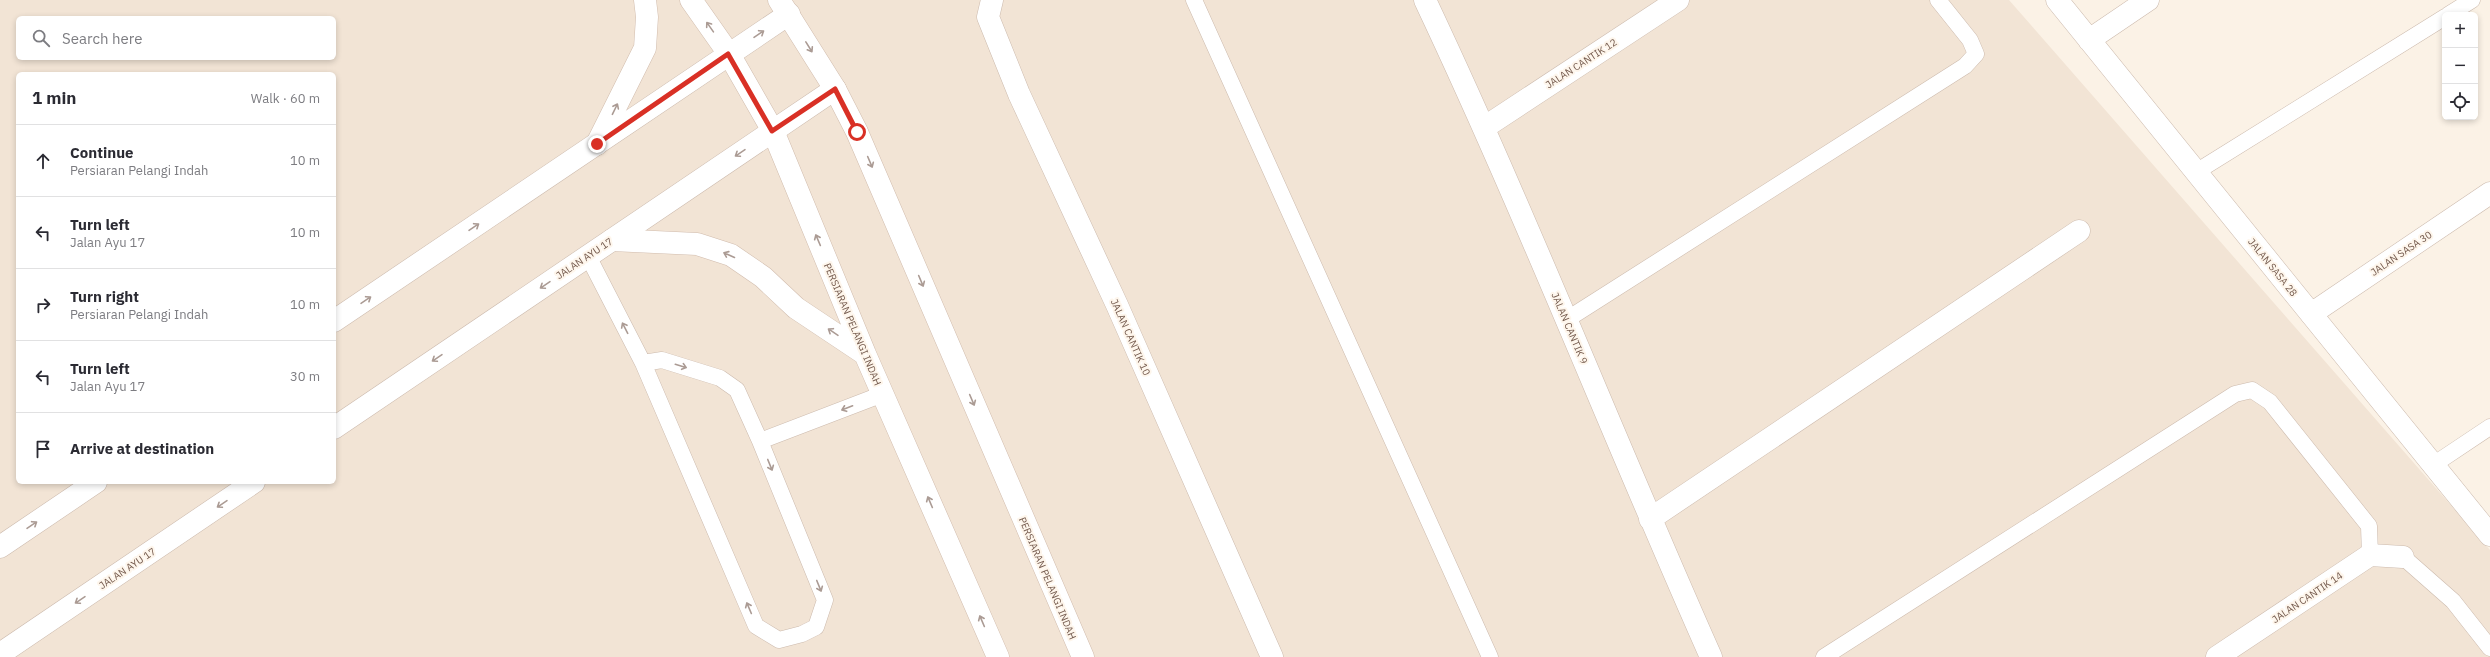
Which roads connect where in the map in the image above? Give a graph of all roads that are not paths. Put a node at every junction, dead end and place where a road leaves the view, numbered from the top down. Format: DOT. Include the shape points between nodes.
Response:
graph roads {
  1 [pos="645,0"];
  2 [pos="691,0"];
  3 [pos="1194,0"];
  4 [pos="1425,0"];
  5 [pos="1678,0"];
  6 [pos="1938,0"];
  7 [pos="2057,0"];
  8 [pos="2148,0"];
  9 [pos="2472,0"];
  10 [pos="784,7"];
  11 [pos="990,9"];
  12 [pos="2453,12"];
  13 [pos="2442,19"];
  14 [pos="2088,40"];
  15 [pos="728,54"];
  16 [pos="835,89"];
  17 [pos="1485,127"];
  18 [pos="772,131"];
  19 [pos="597,144"];
  20 [pos="2196,172"];
  21 [pos="2490,193"];
  22 [pos="2079,231"];
  23 [pos="612,240"];
  24 [pos="588,256"];
  25 [pos="2311,314"];
  26 [pos="336,320"];
  27 [pos="1566,320"];
  28 [pos="865,354"];
  29 [pos="643,363"];
  30 [pos="883,394"];
  31 [pos="336,427"];
  32 [pos="2490,427"];
  33 [pos="760,441"];
  34 [pos="2433,465"];
  35 [pos="93,484"];
  36 [pos="251,484"];
  37 [pos="1650,519"];
  38 [pos="2490,535"];
  39 [pos="0,547"];
  40 [pos="2370,555"];
  41 [pos="2403,557"];
  42 [pos="2490,648"];
  43 [pos="0,654"];
  44 [pos="998,657"];
  45 [pos="1083,657"];
  46 [pos="1272,657"];
  47 [pos="1490,657"];
  48 [pos="1711,657"];
  49 [pos="1824,657"];
  50 [pos="2217,657"];
  19 -- 1 [label="street, one-way" via="645,48"];
  15 -- 2 [label="street, PERSIARAN PELANGI INDAH, one-way"];
  3 -- 47 [label="lane"];
  4 -- 17 [label="street, JALAN CANTIK 9"];
  5 -- 17 [label="street, JALAN CANTIK 12"];
  6 -- 27 [label="lane" via="1970,40 1976,54 1965,66"];
  7 -- 14 [label="street, JALAN SASA 28"];
  8 -- 14 [label="street"];
  9 -- 12 [label="lane"];
  15 -- 10 [label="street, one-way"];
  10 -- 16 [label="street, PERSIARAN PELANGI INDAH, one-way"];
  11 -- 46 [label="street, JALAN CANTIK 10" via="1019,94 1117,305"];
  13 -- 20 [label="lane"];
  14 -- 20 [label="street, JALAN SASA 28"];
  15 -- 18 [label="street, PERSIARAN PELANGI INDAH"];
  15 -- 19 [label="street"];
  16 -- 18 [label="street, JALAN AYU 17"];
  16 -- 45 [label="street, PERSIARAN PELANGI INDAH, one-way" via="860,140"];
  17 -- 27 [label="street, JALAN CANTIK 9"];
  18 -- 23 [label="street, JALAN AYU 17, one-way"];
  28 -- 18 [label="street, PERSIARAN PELANGI INDAH, one-way"];
  26 -- 19 [label="street, one-way"];
  20 -- 25 [label="street, JALAN SASA 28"];
  21 -- 25 [label="street, JALAN SASA 30"];
  22 -- 37 [label="street"];
  23 -- 24 [label="street, JALAN AYU 17"];
  28 -- 23 [label="street, one-way" via="796,308 763,277 731,255 697,244"];
  29 -- 24 [label="lane, one-way"];
  24 -- 31 [label="street, JALAN AYU 17, one-way"];
  25 -- 34 [label="street, JALAN SASA 28"];
  27 -- 37 [label="street, JALAN CANTIK 9"];
  28 -- 30 [label="street, PERSIARAN PELANGI INDAH"];
  29 -- 33 [label="lane, one-way" via="662,360 720,378 737,390"];
  33 -- 29 [label="lane, one-way" via="825,600 816,627 779,640 756,626"];
  30 -- 33 [label="lane, one-way"];
  44 -- 30 [label="street, PERSIARAN PELANGI INDAH, one-way"];
  32 -- 34 [label="lane"];
  34 -- 38 [label="street, JALAN SASA 28"];
  39 -- 35 [label="street, one-way"];
  36 -- 43 [label="street, JALAN AYU 17, one-way"];
  37 -- 48 [label="street, JALAN CANTIK 9"];
  40 -- 41 [label="street"];
  40 -- 49 [label="lane" via="2368,526 2270,402 2252,390 2235,394"];
  40 -- 50 [label="street, JALAN CANTIK 14"];
  41 -- 42 [label="lane" via="2453,601"];
}
